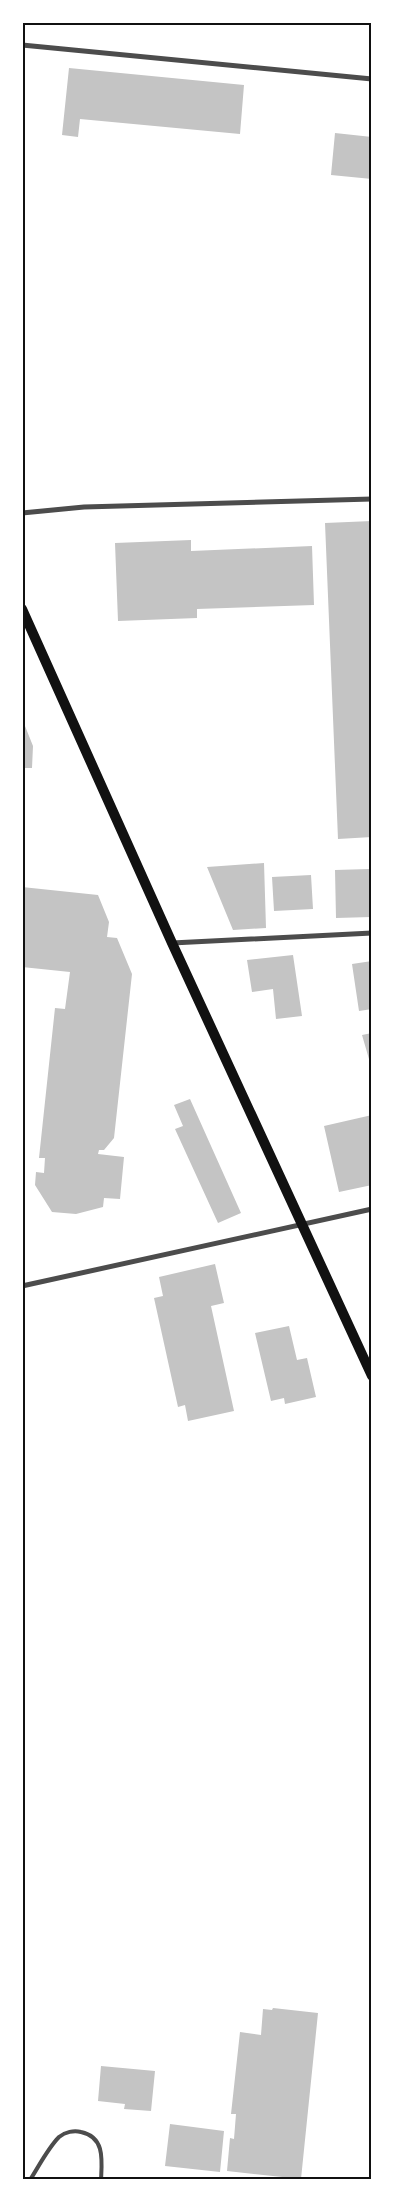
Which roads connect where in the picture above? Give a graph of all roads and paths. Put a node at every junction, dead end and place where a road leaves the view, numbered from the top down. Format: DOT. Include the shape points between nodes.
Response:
graph roads {
  1 [pos="22,45"];
  2 [pos="372,79"];
  3 [pos="372,499"];
  4 [pos="22,514"];
  5 [pos="22,609"];
  6 [pos="372,933"];
  7 [pos="172,943"];
  8 [pos="372,1210"];
  9 [pos="302,1223"];
  10 [pos="22,1286"];
  11 [pos="372,1376"];
  12 [pos="30,2180"];
  13 [pos="101,2180"];
  1 -- 2 [label="street"];
  3 -- 4 [label="street" via="84,507"];
  5 -- 7 [label="main road"];
  6 -- 7 [label="street"];
  7 -- 9 [label="main road"];
  8 -- 9 [label="street"];
  9 -- 10 [label="street"];
  9 -- 11 [label="main road"];
  12 -- 13 [label="lane" via="60,2136 73,2130 89,2134 99,2144 103,2156"];
}
